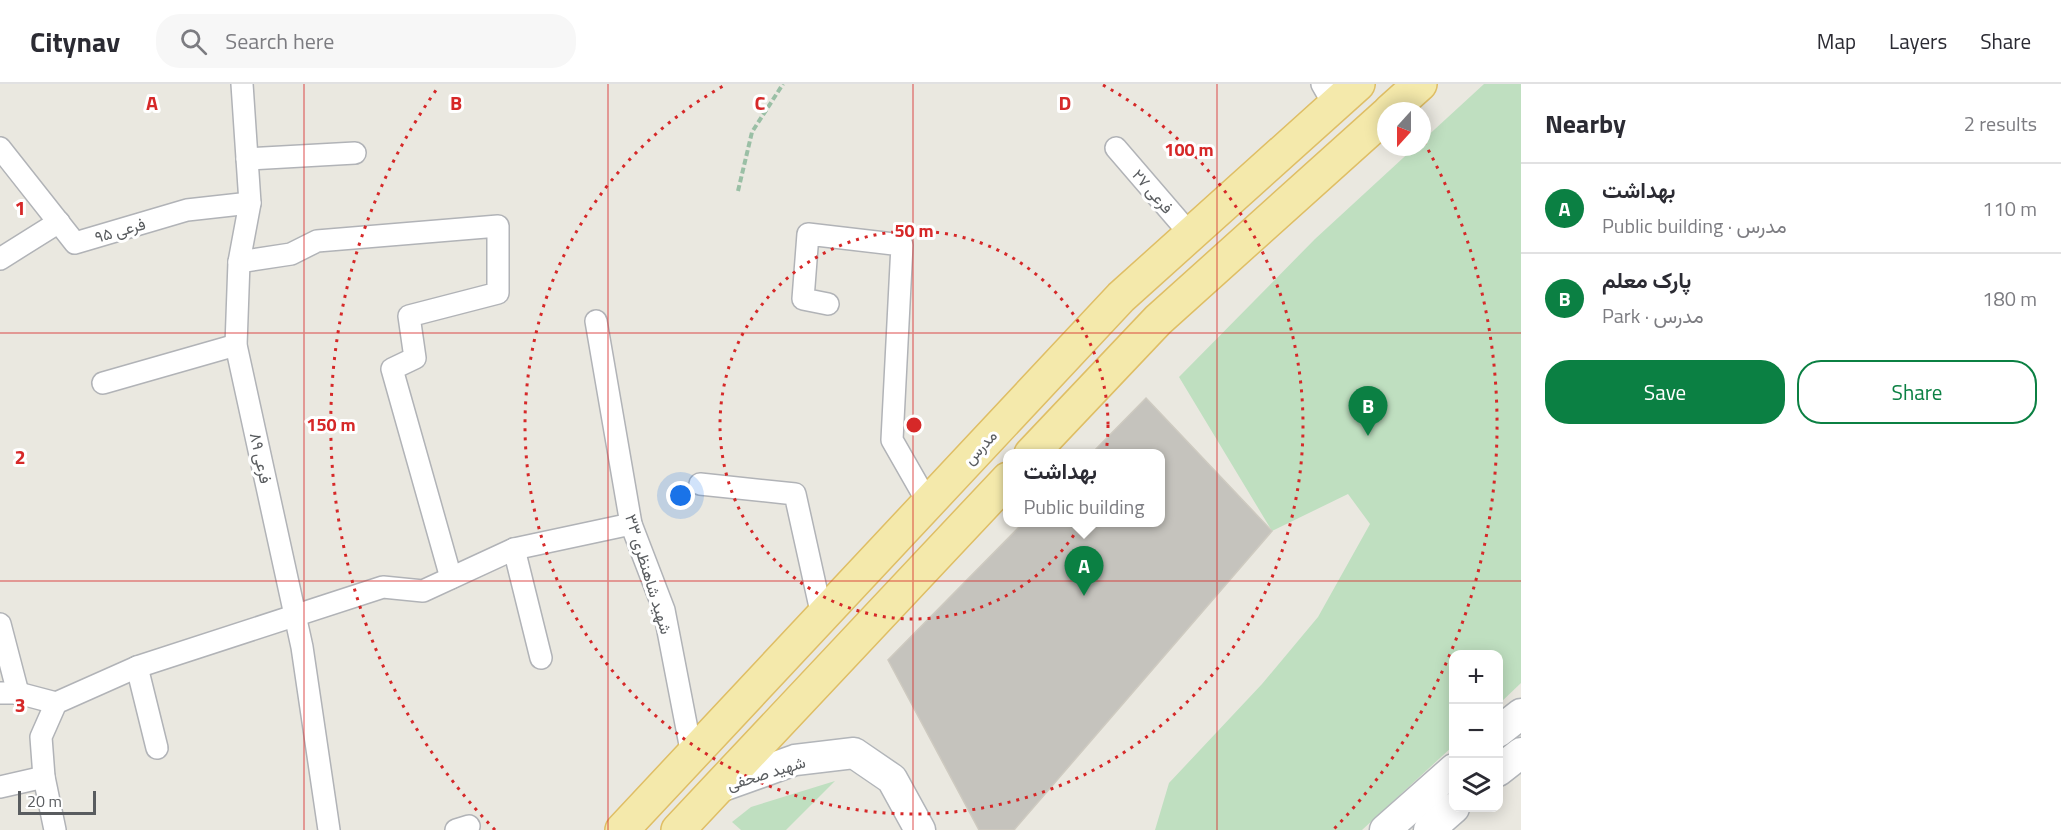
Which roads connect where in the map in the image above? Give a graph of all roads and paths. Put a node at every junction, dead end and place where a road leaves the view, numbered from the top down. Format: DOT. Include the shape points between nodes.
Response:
graph roads {
  1 [pos="242,84"];
  2 [pos="783,84"];
  3 [pos="1358,84"];
  4 [pos="1420,84"];
  5 [pos="1328,95"];
  6 [pos="1400,102"];
  7 [pos="1377,123"];
  8 [pos="0,148"];
  9 [pos="1116,148"];
  10 [pos="355,153"];
  11 [pos="247,159"];
  12 [pos="738,191"];
  13 [pos="250,203"];
  14 [pos="59,222"];
  15 [pos="1191,234"];
  16 [pos="0,259"];
  17 [pos="239,262"];
  18 [pos="828,304"];
  19 [pos="596,321"];
  20 [pos="236,345"];
  21 [pos="103,383"];
  22 [pos="1035,449"];
  23 [pos="1003,483"];
  24 [pos="700,484"];
  25 [pos="928,503"];
  26 [pos="631,525"];
  27 [pos="514,549"];
  28 [pos="451,578"];
  29 [pos="822,616"];
  30 [pos="295,617"];
  31 [pos="0,624"];
  32 [pos="541,658"];
  33 [pos="137,667"];
  34 [pos="9,693"];
  35 [pos="56,703"];
  36 [pos="1521,714"];
  37 [pos="1503,728"];
  38 [pos="157,748"];
  39 [pos="1521,753"];
  40 [pos="692,755"];
  41 [pos="1503,767"];
  42 [pos="1449,773"];
  43 [pos="44,777"];
  44 [pos="0,788"];
  45 [pos="717,788"];
  46 [pos="1449,812"];
  47 [pos="55,830"];
  48 [pos="329,830"];
  49 [pos="622,830"];
  50 [pos="678,830"];
  51 [pos="920,830"];
  52 [pos="1385,830"];
  53 [pos="1429,830"];
  1 -- 11 [label="street, فرعی ۸۹"];
  2 -- 12 [label="path" via="752,132"];
  3 -- 5 [label="main road, مدرس"];
  4 -- 6 [label="main road"];
  5 -- 15 [label="main road, مدرس"];
  7 -- 22 [label="main road" via="1158,320"];
  8 -- 14 [label="street, فرعی ۹۵"];
  9 -- 15 [label="street, فرعی ۲۷"];
  10 -- 11 [label="street"];
  11 -- 13 [label="street, فرعی ۸۹"];
  13 -- 14 [label="street, فرعی ۹۵" via="187,210 75,243"];
  13 -- 17 [label="street, فرعی ۸۹"];
  14 -- 16 [label="street"];
  15 -- 25 [label="main road, مدرس" via="1121,297"];
  17 -- 20 [label="street, فرعی ۸۹"];
  17 -- 28 [label="street" via="291,254 317,241 498,226 498,293 409,316 415,358 392,369"];
  18 -- 25 [label="street" via="803,299 808,234 902,244 892,440"];
  19 -- 26 [label="street, ۳۳ شهید شاهنظری"];
  20 -- 21 [label="street"];
  20 -- 30 [label="street, فرعی ۸۹"];
  23 -- 45 [label="main road"];
  24 -- 29 [label="street" via="795,494"];
  25 -- 29 [label="main road, مدرس"];
  26 -- 27 [label="street"];
  26 -- 40 [label="street, ۳۳ شهید شاهنظری" via="664,610"];
  27 -- 28 [label="street"];
  27 -- 32 [label="street"];
  28 -- 30 [label="street" via="423,591 383,587"];
  29 -- 40 [label="main road, مدرس"];
  30 -- 33 [label="street"];
  30 -- 48 [label="street, فرعی ۸۹" via="314,715"];
  31 -- 34 [label="street"];
  33 -- 35 [label="street"];
  33 -- 38 [label="street"];
  34 -- 35 [label="street"];
  35 -- 43 [label="street" via="41,737"];
  36 -- 37 [label="street"];
  39 -- 41 [label="street"];
  40 -- 49 [label="main road, مدرس"];
  42 -- 52 [label="street"];
  43 -- 44 [label="street"];
  43 -- 47 [label="street"];
  45 -- 50 [label="main road"];
  45 -- 51 [label="street, شهید صحفی" via="795,760 854,753 892,779"];
  46 -- 53 [label="street"];
}
